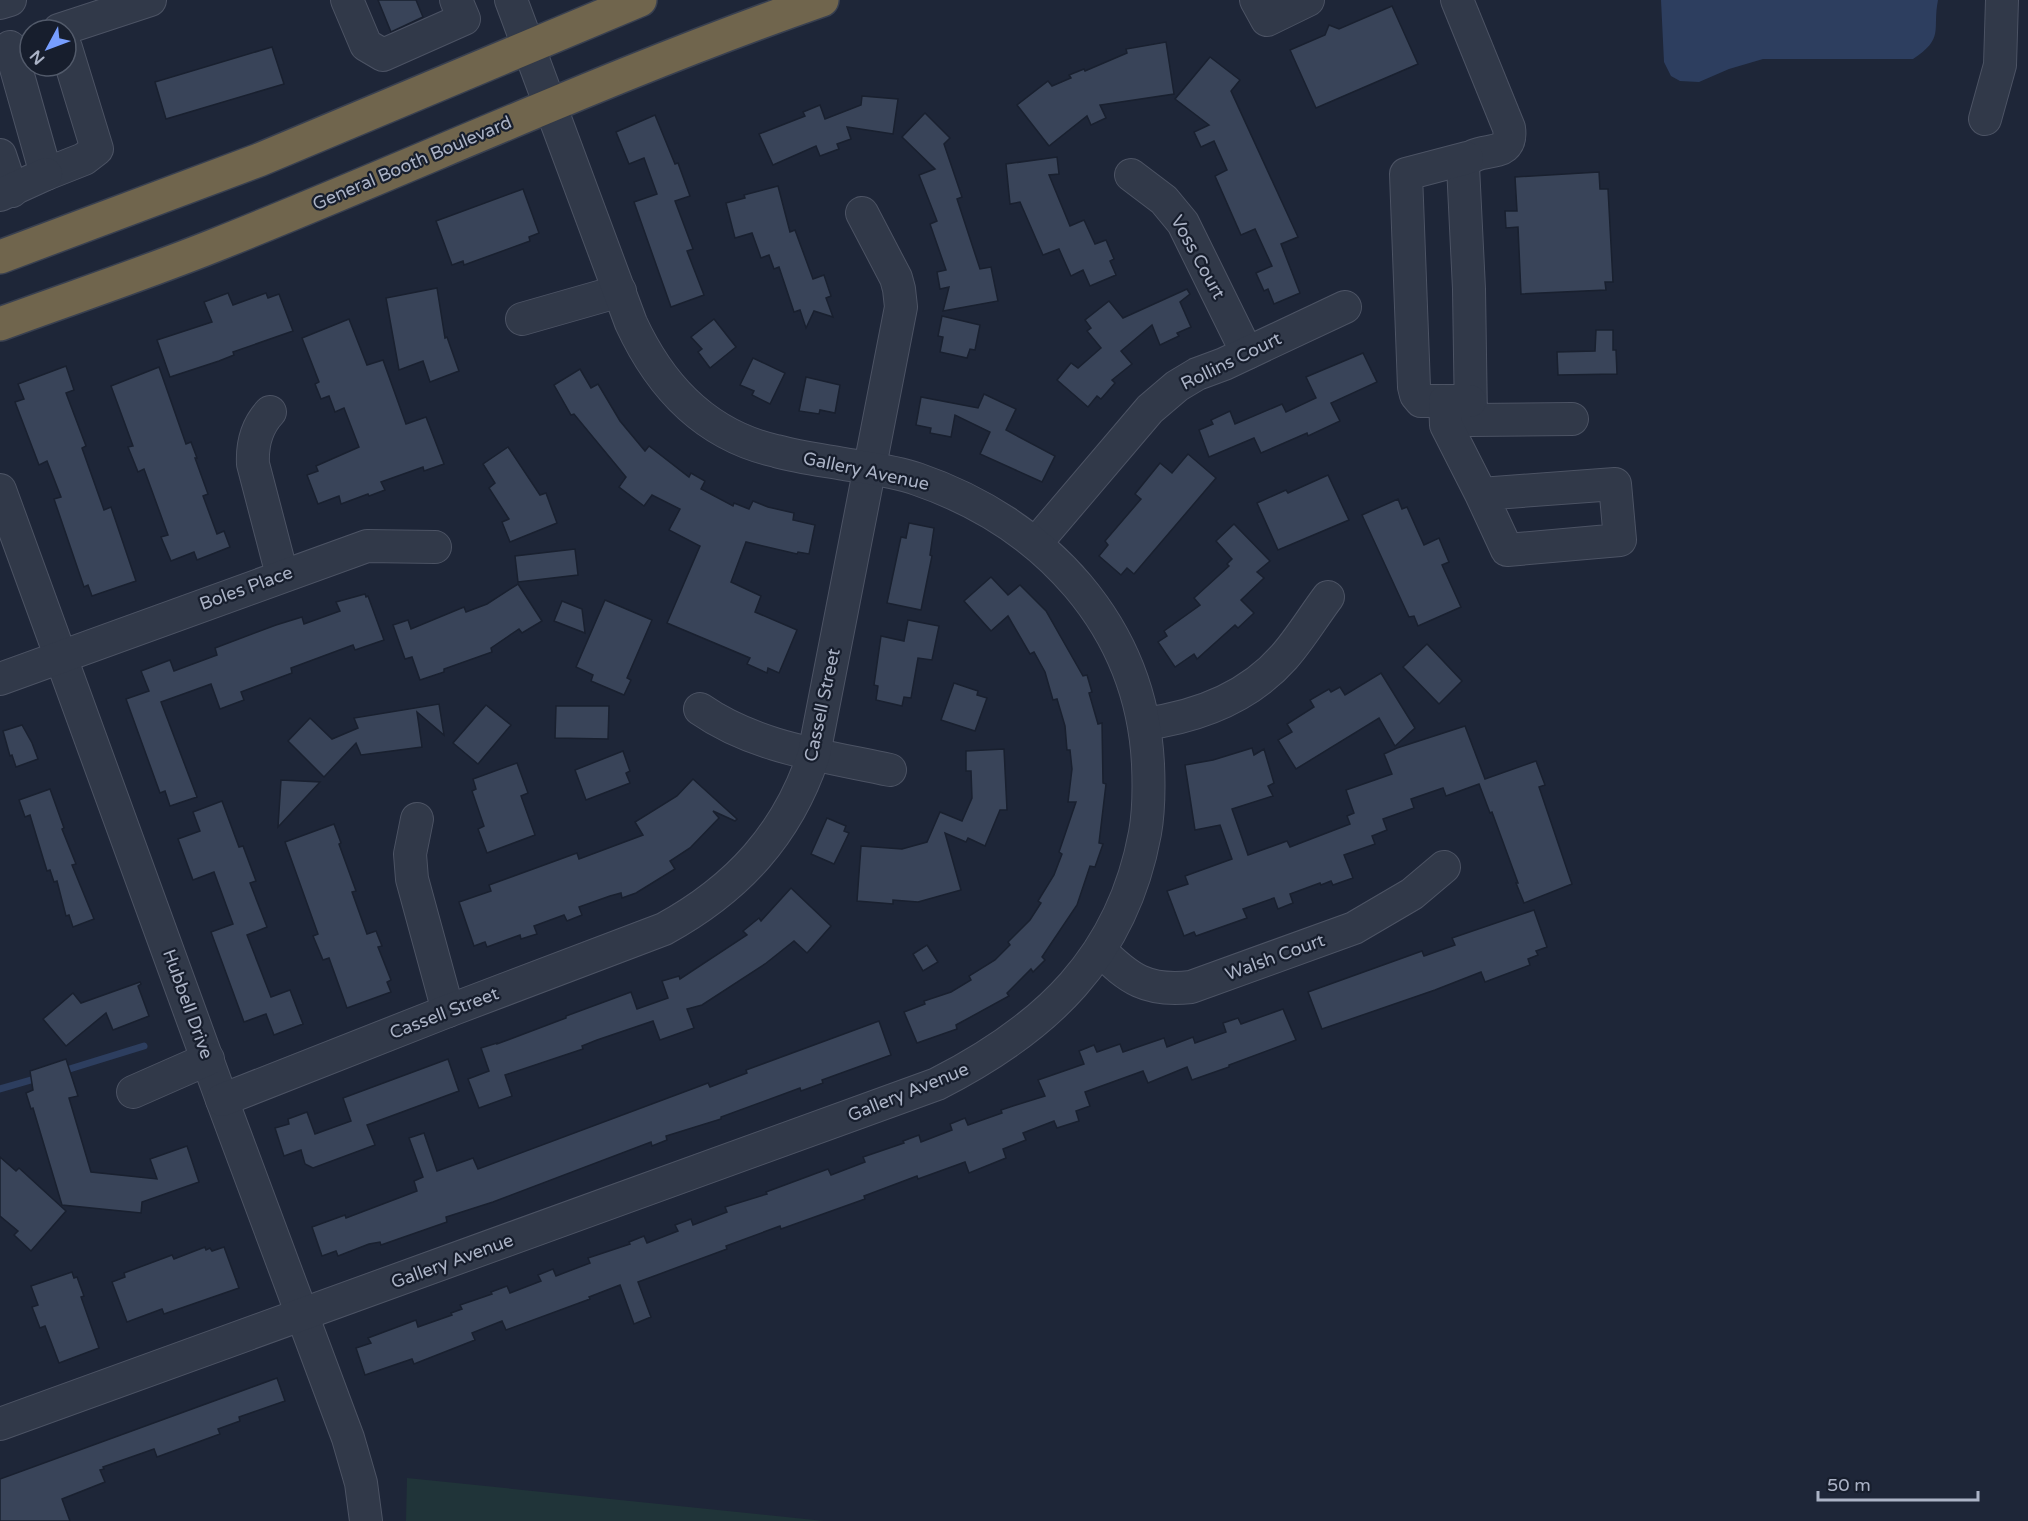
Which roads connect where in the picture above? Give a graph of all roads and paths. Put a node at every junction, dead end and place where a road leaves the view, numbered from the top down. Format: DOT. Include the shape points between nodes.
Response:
graph roads {
  1 [pos="10,0"];
  2 [pos="150,0"];
  3 [pos="347,0"];
  4 [pos="456,0"];
  5 [pos="511,0"];
  6 [pos="640,0"];
  7 [pos="822,0"];
  8 [pos="1256,0"];
  9 [pos="1308,0"];
  10 [pos="1457,0"];
  11 [pos="0,3"];
  12 [pos="2011,10"];
  13 [pos="78,24"];
  14 [pos="13,45"];
  15 [pos="528,46"];
  16 [pos="75,78"];
  17 [pos="551,106"];
  18 [pos="1985,119"];
  19 [pos="0,155"];
  20 [pos="1467,158"];
  21 [pos="46,174"];
  22 [pos="1131,175"];
  23 [pos="6,193"];
  24 [pos="862,213"];
  25 [pos="0,257"];
  26 [pos="620,291"];
  27 [pos="1346,307"];
  28 [pos="522,319"];
  29 [pos="0,324"];
  30 [pos="1247,353"];
  31 [pos="1458,401"];
  32 [pos="270,412"];
  33 [pos="1572,419"];
  34 [pos="869,468"];
  35 [pos="0,490"];
  36 [pos="1481,494"];
  37 [pos="1035,543"];
  38 [pos="435,547"];
  39 [pos="282,575"];
  40 [pos="1328,597"];
  41 [pos="62,656"];
  42 [pos="0,679"];
  43 [pos="700,709"];
  44 [pos="1144,724"];
  45 [pos="814,754"];
  46 [pos="890,770"];
  47 [pos="417,819"];
  48 [pos="1444,867"];
  49 [pos="1100,950"];
  50 [pos="448,1011"];
  51 [pos="208,1059"];
  52 [pos="133,1092"];
  53 [pos="222,1100"];
  54 [pos="302,1315"];
  55 [pos="3,1414"];
  56 [pos="366,1521"];
  1 -- 11 [label="street"];
  2 -- 13 [label="street"];
  3 -- 4 [label="street" via="366,45 383,55 464,19"];
  5 -- 15 [label="street, Gallery Avenue"];
  6 -- 15 [label="highway"];
  7 -- 17 [label="highway, General Booth Boulevard"];
  8 -- 9 [label="street" via="1267,20"];
  10 -- 20 [label="street" via="1510,136 1499,151"];
  12 -- 18 [label="street"];
  14 -- 21 [label="street"];
  15 -- 17 [label="street, Gallery Avenue"];
  15 -- 25 [label="highway" via="259,160"];
  16 -- 21 [label="street" via="97,149 84,159"];
  17 -- 26 [label="street, Gallery Avenue"];
  17 -- 29 [label="highway, General Booth Boulevard" via="212,246"];
  19 -- 23 [label="street"];
  20 -- 31 [label="street" via="1463,165 1469,289"];
  20 -- 31 [label="street" via="1406,174 1414,387 1420,401"];
  21 -- 23 [label="street"];
  22 -- 30 [label="street, Voss Court" via="1164,200 1184,223"];
  24 -- 34 [label="street, Cassell Street" via="896,278 901,307"];
  26 -- 28 [label="street"];
  26 -- 34 [label="street, Gallery Avenue" via="644,352 666,384 715,426 774,451"];
  27 -- 30 [label="street, Rollins Court"];
  30 -- 37 [label="street, Rollins Court" via="1197,374 1150,409"];
  31 -- 33 [label="street" via="1471,420"];
  31 -- 36 [label="street" via="1446,425"];
  32 -- 39 [label="street" via="256,432 253,464"];
  34 -- 37 [label="street, Gallery Avenue" via="914,477 962,496"];
  34 -- 45 [label="street, Cassell Street"];
  35 -- 41 [label="street, Hubbell Drive"];
  37 -- 44 [label="street, Gallery Avenue" via="1076,582 1100,614 1130,675"];
  38 -- 39 [label="street, Boles Place" via="367,546"];
  39 -- 41 [label="street, Boles Place"];
  40 -- 44 [label="street" via="1284,657 1243,691 1205,710"];
  41 -- 42 [label="street, Boles Place"];
  41 -- 51 [label="street, Hubbell Drive"];
  43 -- 45 [label="street" via="767,743"];
  44 -- 49 [label="street, Gallery Avenue" via="1149,785 1147,824 1120,913"];
  45 -- 46 [label="street"];
  45 -- 50 [label="street, Cassell Street" via="795,800 772,838 743,873 715,898 664,930"];
  47 -- 50 [label="street" via="410,854 412,879"];
  48 -- 49 [label="street, Walsh Court" via="1412,894 1354,928 1191,987 1174,989 1138,981 1120,971"];
  49 -- 54 [label="street, Gallery Avenue" via="1058,1001 1015,1038 977,1064 937,1084"];
  50 -- 53 [label="street, Cassell Street"];
  51 -- 52 [label="street"];
  51 -- 53 [label="street, Hubbell Drive"];
  53 -- 54 [label="street, Hubbell Drive"];
  54 -- 55 [label="street, Gallery Avenue"];
  54 -- 56 [label="street, Hubbell Drive" via="348,1438"];
}
